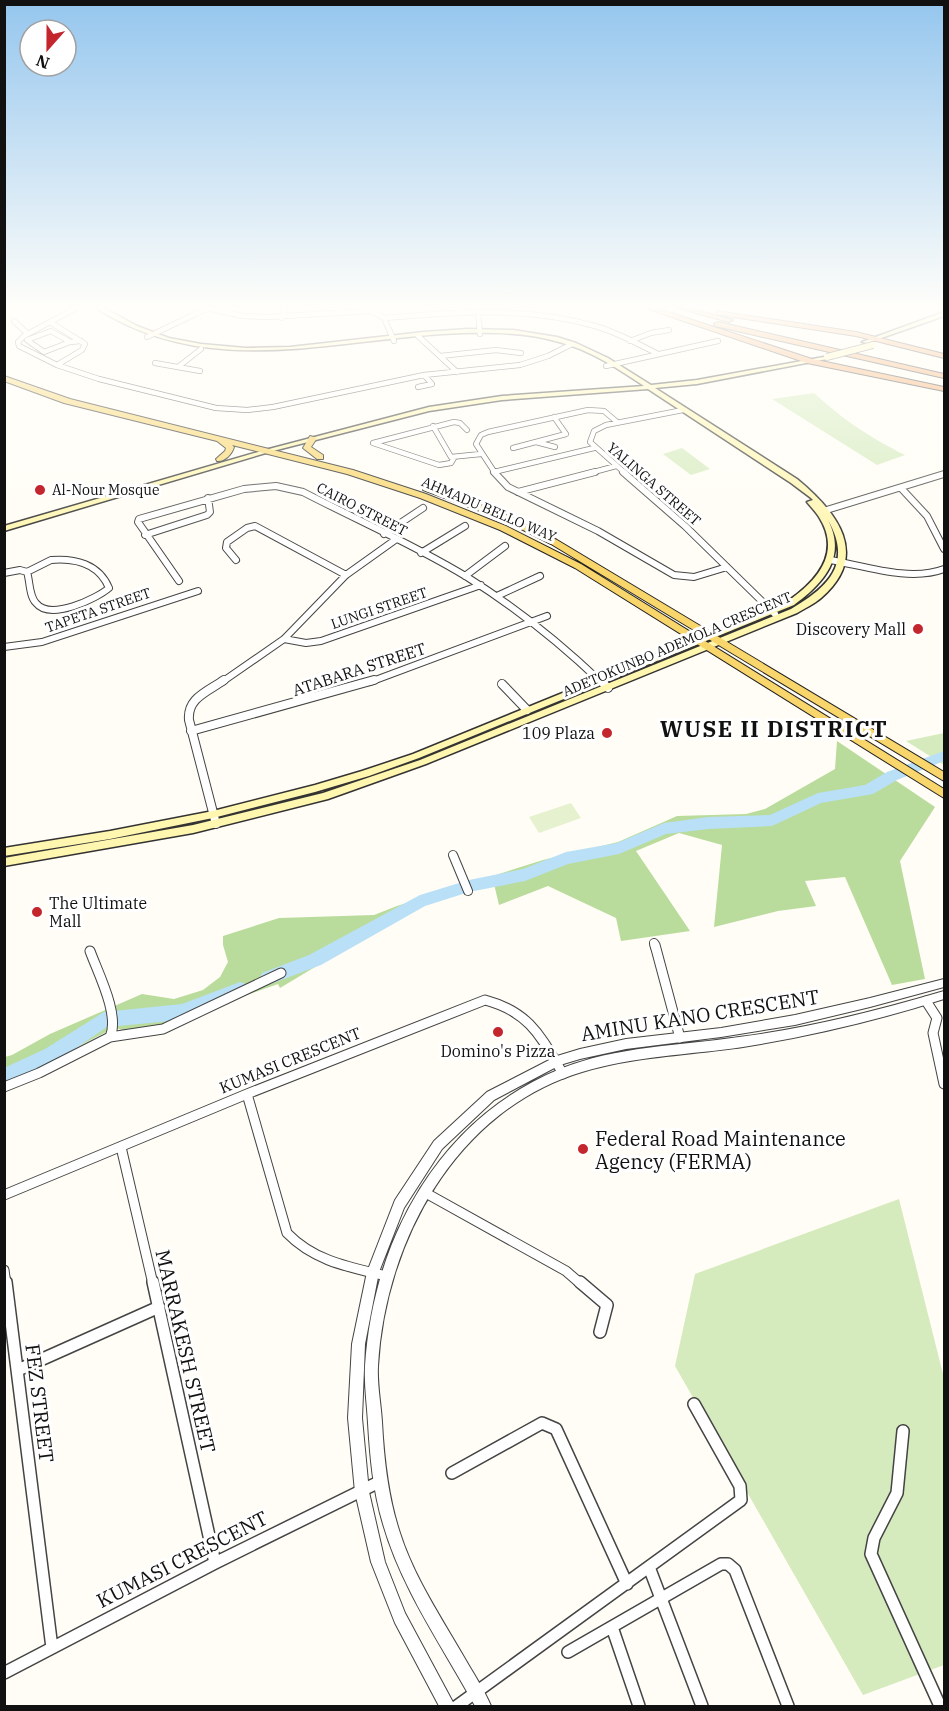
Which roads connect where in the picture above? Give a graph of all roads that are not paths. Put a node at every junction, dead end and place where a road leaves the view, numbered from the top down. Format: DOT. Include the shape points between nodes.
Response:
graph roads {
  1 [pos="32,388"];
  2 [pos="51,388"];
  3 [pos="132,388"];
  4 [pos="363,388"];
  5 [pos="584,388"];
  6 [pos="644,388"];
  7 [pos="664,388"];
  8 [pos="625,389"];
  9 [pos="663,397"];
  10 [pos="680,411"];
  11 [pos="554,417"];
  12 [pos="617,423"];
  13 [pos="433,426"];
  14 [pos="467,430"];
  15 [pos="213,437"];
  16 [pos="314,438"];
  17 [pos="550,438"];
  18 [pos="532,441"];
  19 [pos="282,447"];
  20 [pos="555,447"];
  21 [pos="256,448"];
  22 [pos="269,448"];
  23 [pos="513,448"];
  24 [pos="594,448"];
  25 [pos="481,454"];
  26 [pos="563,456"];
  27 [pos="320,457"];
  28 [pos="454,458"];
  29 [pos="220,459"];
  30 [pos="616,466"];
  31 [pos="494,472"];
  32 [pos="945,474"];
  33 [pos="901,488"];
  34 [pos="518,492"];
  35 [pos="208,498"];
  36 [pos="423,508"];
  37 [pos="824,511"];
  38 [pos="4,524"];
  39 [pos="465,526"];
  40 [pos="4,529"];
  41 [pos="384,534"];
  42 [pos="145,535"];
  43 [pos="395,540"];
  44 [pos="505,546"];
  45 [pos="945,549"];
  46 [pos="421,553"];
  47 [pos="236,560"];
  48 [pos="830,560"];
  49 [pos="841,562"];
  50 [pos="727,567"];
  51 [pos="945,569"];
  52 [pos="27,572"];
  53 [pos="4,573"];
  54 [pos="346,575"];
  55 [pos="465,576"];
  56 [pos="540,576"];
  57 [pos="179,581"];
  58 [pos="481,585"];
  59 [pos="198,591"];
  60 [pos="497,596"];
  61 [pos="771,611"];
  62 [pos="547,616"];
  63 [pos="778,617"];
  64 [pos="532,623"];
  65 [pos="710,635"];
  66 [pos="284,639"];
  67 [pos="696,641"];
  68 [pos="720,641"];
  69 [pos="4,646"];
  70 [pos="706,648"];
  71 [pos="502,684"];
  72 [pos="604,684"];
  73 [pos="527,710"];
  74 [pos="191,731"];
  75 [pos="945,777"];
  76 [pos="945,794"];
  77 [pos="215,820"];
  78 [pos="4,852"];
  79 [pos="453,855"];
  80 [pos="4,861"];
  81 [pos="468,891"];
  82 [pos="654,943"];
  83 [pos="90,951"];
  84 [pos="281,973"];
  85 [pos="945,983"];
  86 [pos="945,995"];
  87 [pos="926,1001"];
  88 [pos="112,1032"];
  89 [pos="680,1038"];
  90 [pos="555,1062"];
  91 [pos="563,1074"];
  92 [pos="945,1084"];
  93 [pos="4,1087"];
  94 [pos="247,1094"];
  95 [pos="121,1147"];
  96 [pos="423,1192"];
  97 [pos="4,1195"];
  98 [pos="4,1270"];
  99 [pos="371,1272"];
  100 [pos="386,1276"];
  101 [pos="159,1307"];
  102 [pos="600,1332"];
  103 [pos="18,1370"];
  104 [pos="694,1404"];
  105 [pos="903,1431"];
  106 [pos="452,1473"];
  107 [pos="379,1482"];
  108 [pos="360,1491"];
  109 [pos="215,1563"];
  110 [pos="649,1567"];
  111 [pos="627,1584"];
  112 [pos="662,1599"];
  113 [pos="612,1627"];
  114 [pos="52,1648"];
  115 [pos="568,1652"];
  116 [pos="4,1673"];
  117 [pos="475,1691"];
  118 [pos="447,1707"];
  119 [pos="457,1707"];
  120 [pos="483,1707"];
  121 [pos="639,1707"];
  122 [pos="702,1707"];
  123 [pos="788,1707"];
  124 [pos="940,1707"];
  1 -- 15 [label="main road, AHMADU BELLO WAY"];
  2 -- 22 [label="main road, AHMADU BELLO WAY"];
  3 -- 4 [label="street" via="233,410 273,407"];
  5 -- 22 [label="main road" via="498,394 424,405"];
  6 -- 8 [label="main road"];
  6 -- 8 [label="main road"];
  6 -- 9 [label="main road"];
  6 -- 10 [label="main road"];
  7 -- 9 [label="main road"];
  8 -- 16 [label="main road" via="471,402"];
  9 -- 10 [label="main road"];
  10 -- 12 [label="street, YALINGA STREET"];
  10 -- 37 [label="main road"];
  11 -- 12 [label="street" via="600,410"];
  11 -- 17 [label="street" via="566,433"];
  11 -- 25 [label="street" via="481,435 476,444"];
  12 -- 24 [label="street, YALINGA STREET" via="594,431 590,442"];
  13 -- 14 [label="street" via="457,422"];
  13 -- 28 [label="street"];
  13 -- 28 [label="street" via="373,443 439,465 451,463"];
  15 -- 21 [label="main road, AHMADU BELLO WAY"];
  15 -- 29 [label="main road" via="230,447"];
  16 -- 19 [label="main road"];
  16 -- 27 [label="main road" via="307,448"];
  17 -- 18 [label="street"];
  17 -- 20 [label="street"];
  18 -- 20 [label="street"];
  18 -- 23 [label="street"];
  19 -- 22 [label="main road, AHMADU BELLO WAY"];
  19 -- 27 [label="main road, AHMADU BELLO WAY"];
  20 -- 26 [label="street"];
  21 -- 22 [label="main road, AHMADU BELLO WAY"];
  21 -- 29 [label="main road"];
  22 -- 40 [label="main road"];
  22 -- 67 [label="main road, AHMADU BELLO WAY" via="389,484 503,528 578,566"];
  24 -- 26 [label="street"];
  24 -- 30 [label="street, YALINGA STREET"];
  25 -- 28 [label="street"];
  25 -- 31 [label="street"];
  26 -- 31 [label="street"];
  27 -- 65 [label="main road, AHMADU BELLO WAY" via="502,516 589,562"];
  29 -- 38 [label="main road"];
  30 -- 34 [label="street"];
  30 -- 50 [label="street, YALINGA STREET"];
  31 -- 34 [label="street"];
  32 -- 33 [label="street"];
  33 -- 37 [label="street"];
  33 -- 45 [label="street" via="929,516"];
  34 -- 50 [label="street" via="598,531 674,575 694,578"];
  35 -- 41 [label="street, CAIRO STREET" via="261,486 289,488"];
  35 -- 42 [label="street" via="207,515"];
  35 -- 42 [label="street, CAIRO STREET" via="142,518 138,522"];
  36 -- 41 [label="street"];
  37 -- 48 [label="main road" via="831,535"];
  37 -- 49 [label="main road" via="840,532"];
  39 -- 46 [label="street"];
  41 -- 43 [label="street, CAIRO STREET"];
  42 -- 57 [label="street"];
  43 -- 46 [label="street, CAIRO STREET"];
  43 -- 54 [label="street"];
  44 -- 55 [label="street"];
  46 -- 55 [label="street, CAIRO STREET"];
  47 -- 54 [label="street" via="226,548 227,542 255,526"];
  48 -- 49 [label="street"];
  48 -- 61 [label="main road, ADETOKUNBO ADEMOLA CRESCENT" via="820,580 807,592"];
  49 -- 51 [label="street" via="914,573"];
  49 -- 63 [label="main road, ADETOKUNBO ADEMOLA CRESCENT" via="835,579 821,594"];
  50 -- 61 [label="street, YALINGA STREET"];
  52 -- 52 [label="street" via="51,561 73,561 100,573 108,588 94,599 47,609 35,603"];
  52 -- 53 [label="street"];
  54 -- 66 [label="street"];
  55 -- 58 [label="street, CAIRO STREET"];
  56 -- 60 [label="street"];
  58 -- 60 [label="street, CAIRO STREET"];
  58 -- 66 [label="street, LUNGI STREET" via="321,641"];
  59 -- 69 [label="street, TAPETA STREET" via="42,642"];
  60 -- 64 [label="street, CAIRO STREET"];
  61 -- 63 [label="street, YALINGA STREET"];
  61 -- 65 [label="main road, ADETOKUNBO ADEMOLA CRESCENT"];
  62 -- 64 [label="street, ATABARA STREET"];
  63 -- 68 [label="main road, ADETOKUNBO ADEMOLA CRESCENT"];
  64 -- 72 [label="street, CAIRO STREET"];
  64 -- 74 [label="street, ATABARA STREET" via="358,686"];
  65 -- 67 [label="main road, ADETOKUNBO ADEMOLA CRESCENT"];
  65 -- 68 [label="main road, AHMADU BELLO WAY"];
  66 -- 74 [label="street" via="192,702 188,708"];
  67 -- 70 [label="main road, AHMADU BELLO WAY"];
  67 -- 72 [label="main road, ADETOKUNBO ADEMOLA CRESCENT"];
  68 -- 70 [label="main road, ADETOKUNBO ADEMOLA CRESCENT"];
  68 -- 75 [label="main road, AHMADU BELLO WAY"];
  70 -- 72 [label="main road, ADETOKUNBO ADEMOLA CRESCENT"];
  70 -- 76 [label="main road, AHMADU BELLO WAY"];
  71 -- 73 [label="street"];
  72 -- 73 [label="main road, ADETOKUNBO ADEMOLA CRESCENT"];
  72 -- 77 [label="main road, ADETOKUNBO ADEMOLA CRESCENT" via="389,774 324,796"];
  73 -- 77 [label="main road, ADETOKUNBO ADEMOLA CRESCENT" via="416,756"];
  74 -- 77 [label="street"];
  77 -- 78 [label="main road, ADETOKUNBO ADEMOLA CRESCENT"];
  77 -- 80 [label="main road, ADETOKUNBO ADEMOLA CRESCENT"];
  79 -- 81 [label="street"];
  82 -- 89 [label="street"];
  83 -- 88 [label="street" via="110,1007"];
  84 -- 88 [label="street" via="163,1029"];
  85 -- 89 [label="street, AMINU KANO CRESCENT" via="783,1023"];
  86 -- 87 [label="street, AMINU KANO CRESCENT"];
  87 -- 91 [label="street, AMINU KANO CRESCENT" via="788,1034 625,1057"];
  87 -- 92 [label="street" via="938,1018 933,1033"];
  88 -- 93 [label="street" via="39,1073"];
  89 -- 90 [label="street, AMINU KANO CRESCENT" via="615,1046"];
  90 -- 91 [label="street, KUMASI CRESCENT"];
  90 -- 94 [label="street, KUMASI CRESCENT" via="539,1033 521,1013 506,1004 485,1000"];
  90 -- 99 [label="street, AMINU KANO CRESCENT" via="498,1093 453,1131 427,1160 391,1220"];
  91 -- 96 [label="street, AMINU KANO CRESCENT" via="531,1088 485,1119 463,1140"];
  94 -- 95 [label="street, KUMASI CRESCENT"];
  94 -- 99 [label="street" via="287,1233 298,1247 319,1259"];
  95 -- 97 [label="street, KUMASI CRESCENT"];
  95 -- 101 [label="street, MARRAKESH STREET"];
  96 -- 100 [label="street, AMINU KANO CRESCENT"];
  96 -- 102 [label="street" via="566,1271 608,1305"];
  98 -- 103 [label="street, FEZ STREET"];
  99 -- 100 [label="street"];
  99 -- 108 [label="street, AMINU KANO CRESCENT" via="355,1359"];
  100 -- 107 [label="street, AMINU KANO CRESCENT" via="372,1366"];
  101 -- 103 [label="street"];
  101 -- 109 [label="street, MARRAKESH STREET"];
  103 -- 114 [label="street, FEZ STREET"];
  104 -- 110 [label="street" via="740,1486 741,1500"];
  105 -- 124 [label="street" via="896,1494 871,1542 871,1554"];
  106 -- 111 [label="street" via="542,1423 556,1429"];
  107 -- 108 [label="street, KUMASI CRESCENT"];
  107 -- 117 [label="street, AMINU KANO CRESCENT" via="394,1536 411,1577"];
  108 -- 109 [label="street, KUMASI CRESCENT"];
  108 -- 118 [label="street, AMINU KANO CRESCENT" via="378,1563 404,1626"];
  109 -- 114 [label="street, KUMASI CRESCENT"];
  110 -- 111 [label="street"];
  110 -- 112 [label="street"];
  111 -- 117 [label="street"];
  112 -- 113 [label="street"];
  112 -- 122 [label="street"];
  112 -- 123 [label="street" via="721,1564 729,1564 735,1570"];
  113 -- 115 [label="street"];
  113 -- 121 [label="street"];
  114 -- 116 [label="street, KUMASI CRESCENT"];
  117 -- 119 [label="street"];
  117 -- 120 [label="street, AMINU KANO CRESCENT"];
}
